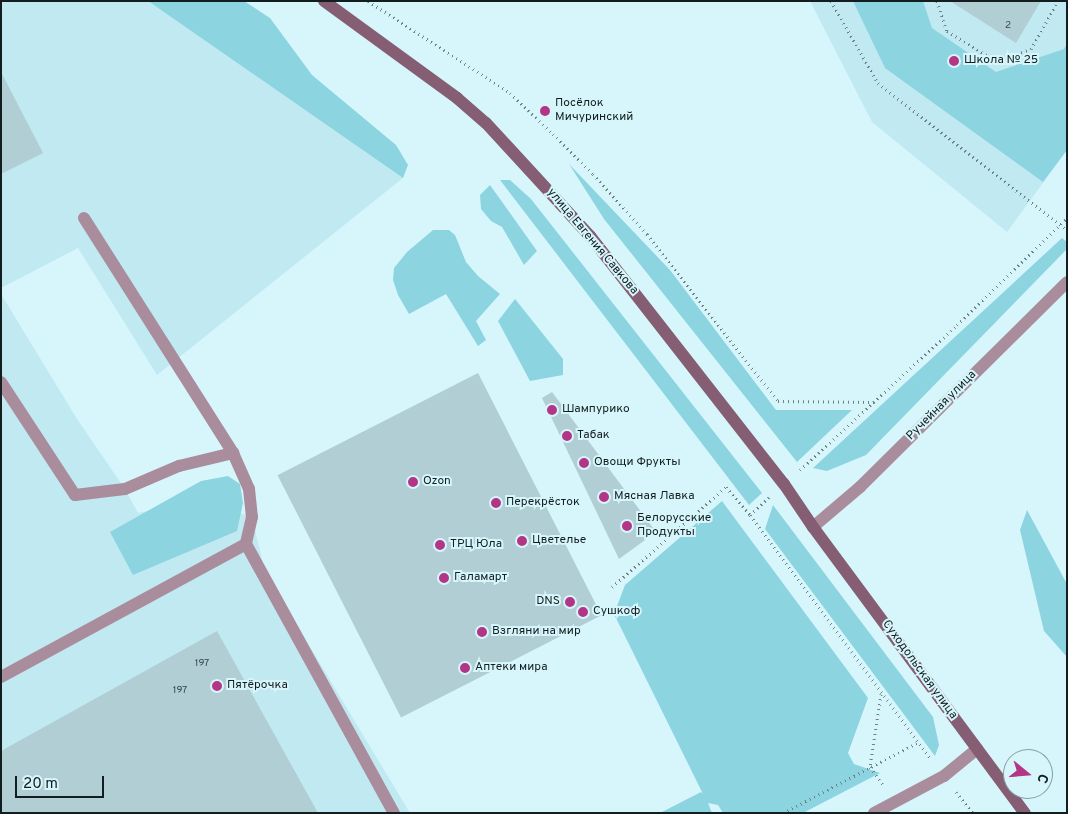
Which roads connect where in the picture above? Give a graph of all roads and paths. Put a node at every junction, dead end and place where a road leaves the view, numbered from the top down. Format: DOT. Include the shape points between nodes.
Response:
graph roads {
  1 [pos="324,1"];
  2 [pos="368,1"];
  3 [pos="831,1"];
  4 [pos="937,1"];
  5 [pos="1058,1"];
  6 [pos="84,218"];
  7 [pos="1067,218"];
  8 [pos="1061,226"];
  9 [pos="1067,230"];
  10 [pos="1067,282"];
  11 [pos="1,382"];
  12 [pos="875,402"];
  13 [pos="233,453"];
  14 [pos="784,484"];
  15 [pos="750,515"];
  16 [pos="813,527"];
  17 [pos="246,544"];
  18 [pos="612,586"];
  19 [pos="1,678"];
  20 [pos="881,694"];
  21 [pos="917,743"];
  22 [pos="977,748"];
  23 [pos="870,767"];
  24 [pos="944,776"];
  25 [pos="895,802"];
  26 [pos="394,813"];
  27 [pos="784,813"];
  28 [pos="874,813"];
  29 [pos="973,813"];
  30 [pos="1024,813"];
  1 -- 14 [label="main road, улица Евгения Савкова" via="457,98 506,143 590,236"];
  2 -- 12 [label="path" via="510,93 553,134 647,234 778,401"];
  3 -- 8 [label="path" via="878,83"];
  4 -- 5 [label="path" via="947,31 998,62 1031,49"];
  6 -- 13 [label="street"];
  7 -- 8 [label="path"];
  8 -- 9 [label="path"];
  8 -- 12 [label="path"];
  10 -- 16 [label="street, Ручейная улица" via="860,487"];
  11 -- 13 [label="street" via="75,495 125,489 179,466"];
  12 -- 14 [label="path"];
  13 -- 17 [label="street" via="249,489 252,517"];
  14 -- 15 [label="path"];
  14 -- 16 [label="main road, улица Евгения Савкова"];
  15 -- 18 [label="path" via="726,487"];
  15 -- 20 [label="path"];
  16 -- 22 [label="main road, Суходольская улица"];
  17 -- 19 [label="street"];
  17 -- 26 [label="street"];
  20 -- 21 [label="path"];
  20 -- 23 [label="path"];
  21 -- 23 [label="path"];
  21 -- 24 [label="path"];
  22 -- 24 [label="street"];
  22 -- 30 [label="main road, Суходольская улица"];
  23 -- 25 [label="path"];
  23 -- 27 [label="path"];
  24 -- 25 [label="street"];
  24 -- 29 [label="path"];
  25 -- 28 [label="street"];
}
